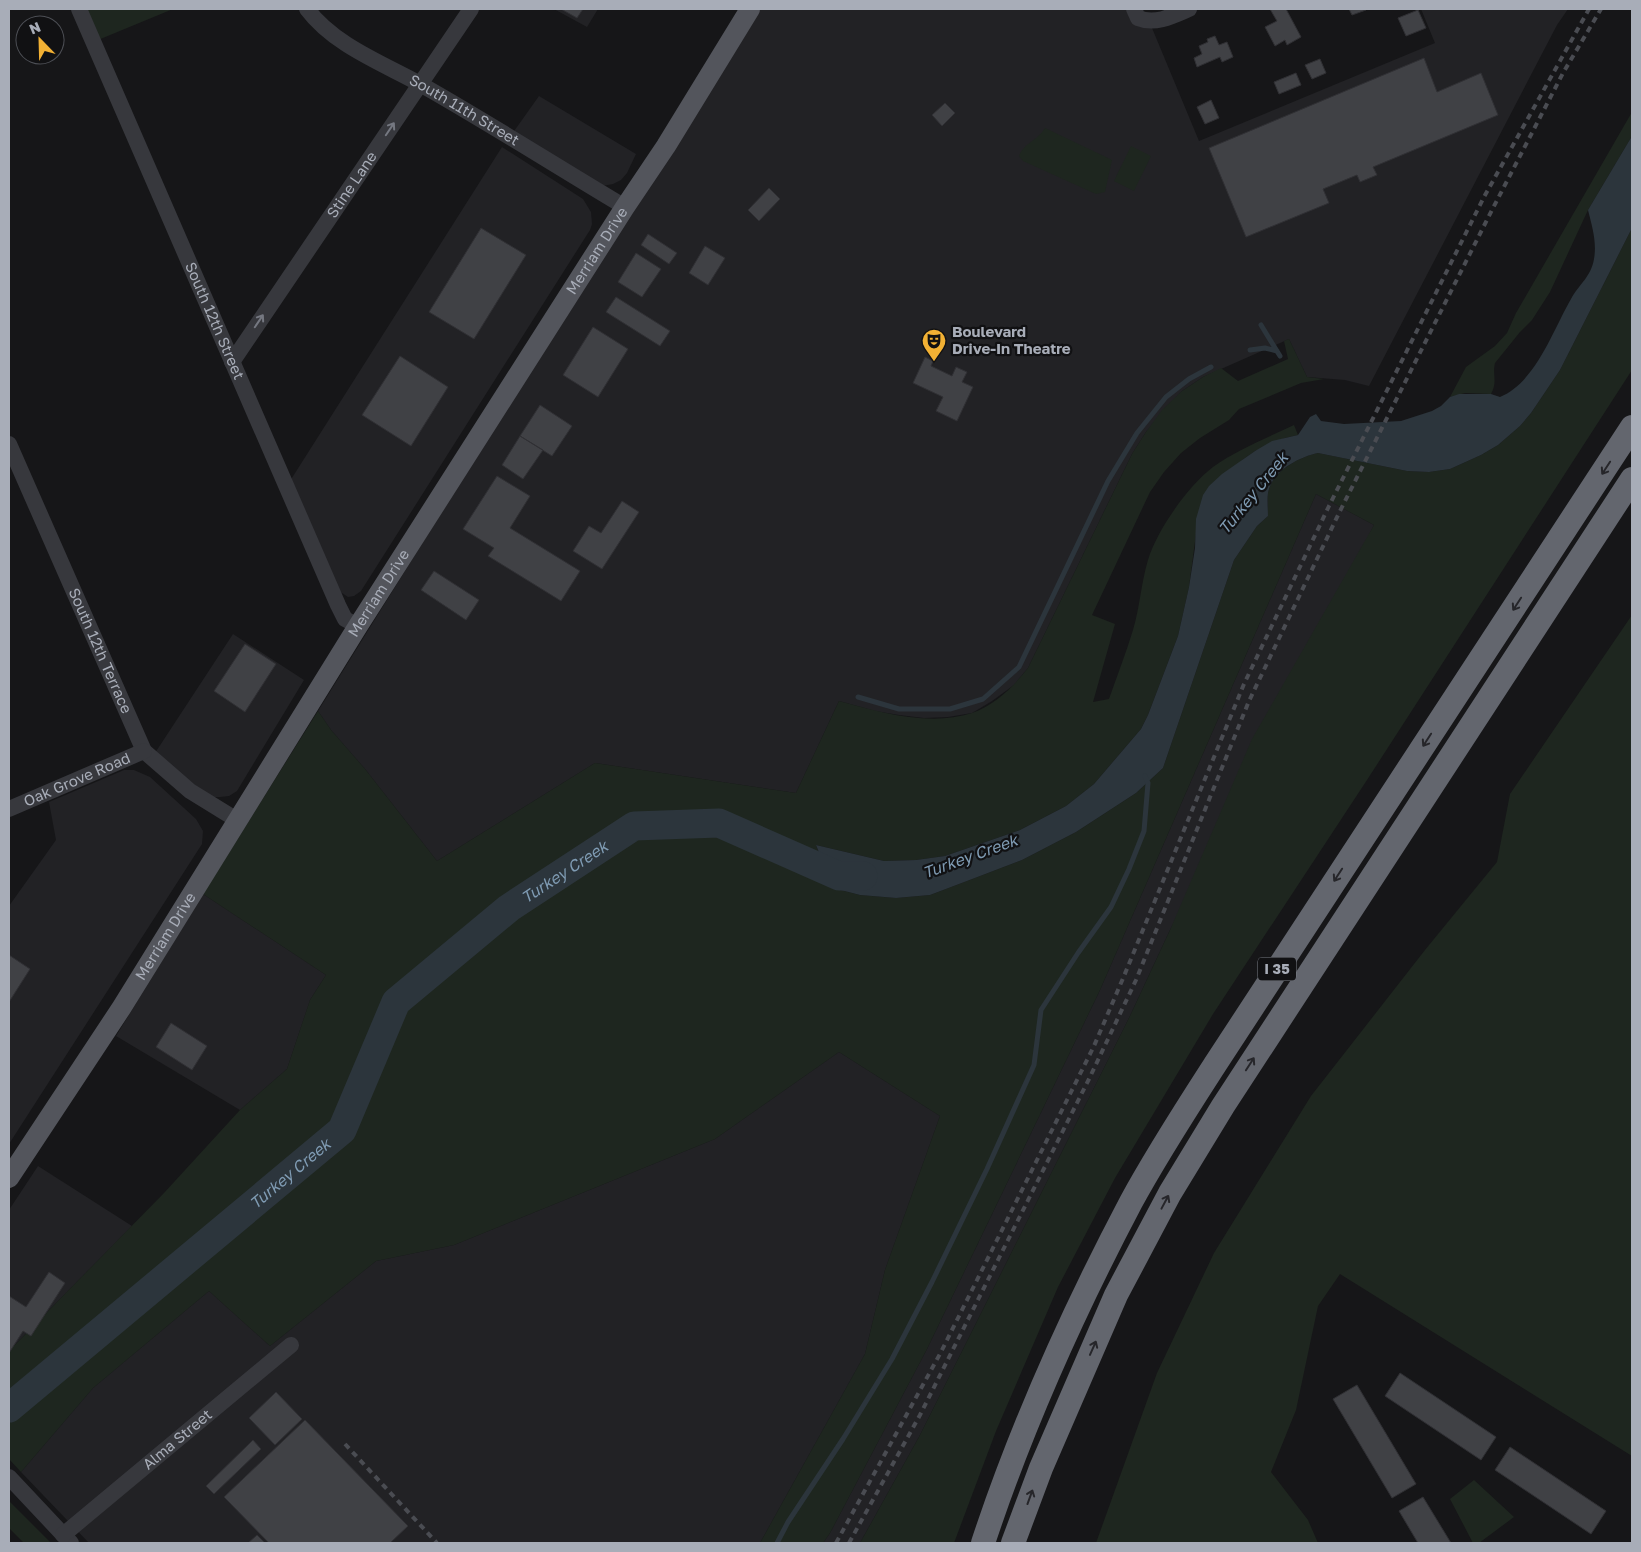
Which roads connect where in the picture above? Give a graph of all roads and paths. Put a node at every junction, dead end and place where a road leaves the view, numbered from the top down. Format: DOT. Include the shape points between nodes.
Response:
graph roads {
  1 [pos="79,9"];
  2 [pos="307,9"];
  3 [pos="471,9"];
  4 [pos="750,9"];
  5 [pos="1134,9"];
  6 [pos="1189,9"];
  7 [pos="420,84"];
  8 [pos="625,207"];
  9 [pos="232,362"];
  10 [pos="1632,427"];
  11 [pos="9,444"];
  12 [pos="1632,479"];
  13 [pos="358,626"];
  14 [pos="144,752"];
  15 [pos="9,809"];
  16 [pos="238,820"];
  17 [pos="9,1178"];
  18 [pos="291,1345"];
  19 [pos="9,1477"];
  20 [pos="67,1539"];
  21 [pos="983,1543"];
  22 [pos="1013,1543"];
  1 -- 9 [label="street, South 12th Street"];
  2 -- 7 [label="street, South 11th Street" via="332,34"];
  3 -- 7 [label="street, Stine Lane"];
  4 -- 8 [label="main road, Merriam Drive"];
  5 -- 6 [label="street" via="1138,18 1146,21"];
  7 -- 8 [label="street, South 11th Street"];
  9 -- 7 [label="street, Stine Lane, one-way"];
  8 -- 13 [label="main road, Merriam Drive"];
  9 -- 13 [label="street, South 12th Street" via="345,620"];
  10 -- 21 [label="highway, I 35, one-way" via="1169,1137 1132,1202 1040,1390"];
  11 -- 14 [label="street, South 12th Terrace"];
  22 -- 12 [label="highway, I 35, one-way" via="1041,1468 1116,1295 1170,1193 1223,1106"];
  13 -- 16 [label="main road, Merriam Drive"];
  14 -- 15 [label="street, Oak Grove Road"];
  14 -- 16 [label="street, South 12th Terrace" via="190,791"];
  16 -- 17 [label="main road, Merriam Drive" via="122,1007"];
  18 -- 20 [label="street, Alma Street"];
  19 -- 20 [label="street"];
}
